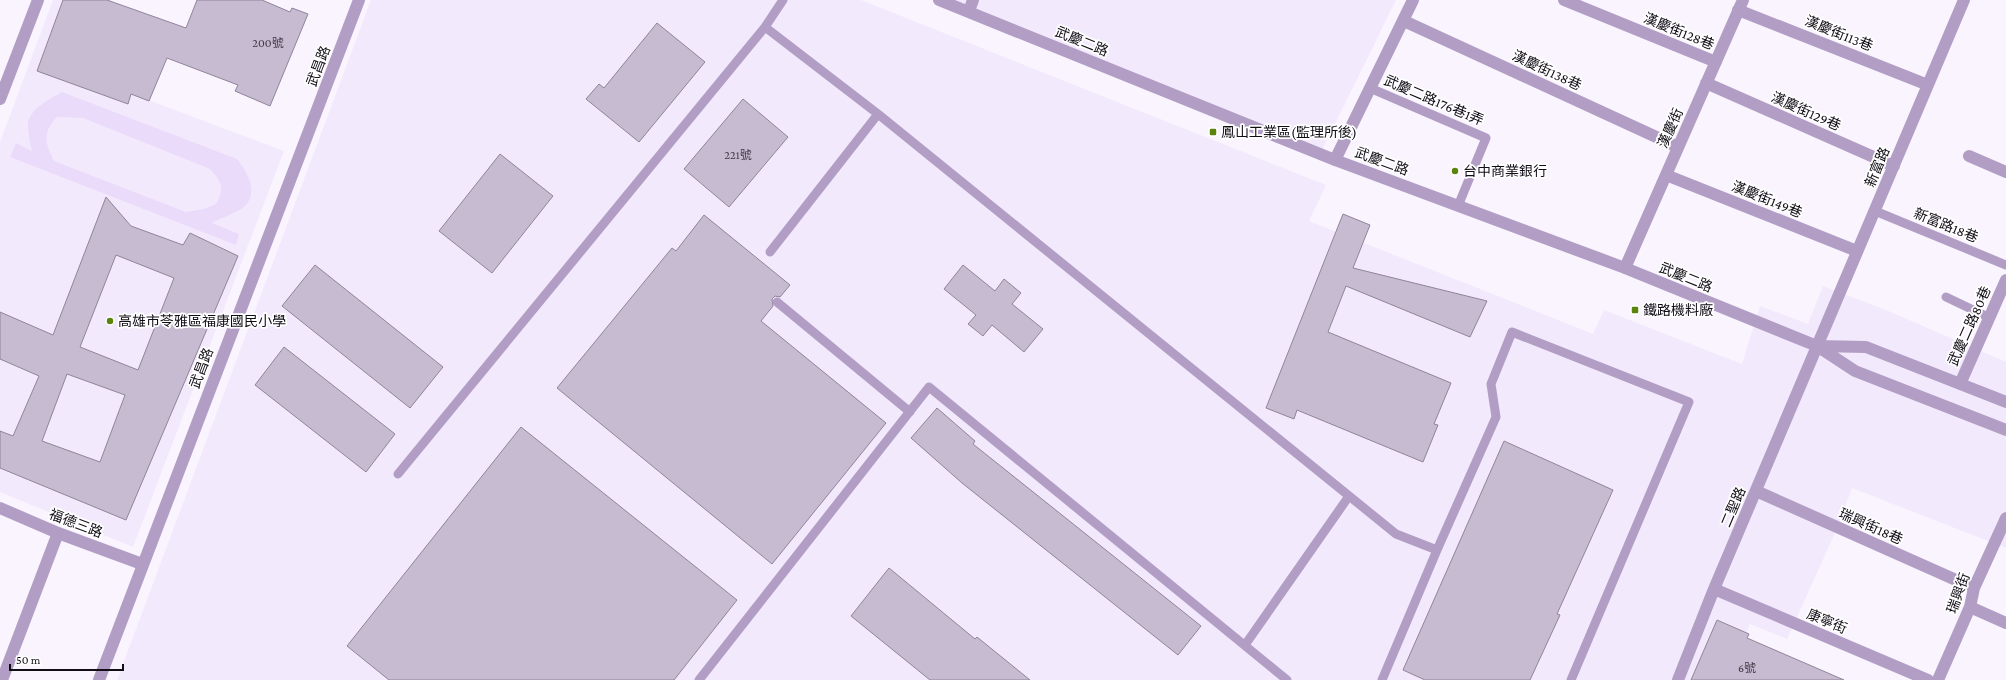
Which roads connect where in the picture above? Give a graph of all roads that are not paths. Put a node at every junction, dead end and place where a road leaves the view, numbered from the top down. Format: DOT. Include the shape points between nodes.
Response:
graph roads {
  1 [pos="38,0"];
  2 [pos="359,0"];
  3 [pos="783,0"];
  4 [pos="939,0"];
  5 [pos="1414,0"];
  6 [pos="1564,0"];
  7 [pos="1964,0"];
  8 [pos="1740,5"];
  9 [pos="971,6"];
  10 [pos="1404,21"];
  11 [pos="765,27"];
  12 [pos="1716,62"];
  13 [pos="1706,83"];
  14 [pos="1928,85"];
  15 [pos="1370,88"];
  16 [pos="0,99"];
  17 [pos="878,114"];
  18 [pos="1678,147"];
  19 [pos="1969,156"];
  20 [pos="1335,160"];
  21 [pos="1894,166"];
  22 [pos="2006,172"];
  23 [pos="1666,175"];
  24 [pos="1458,206"];
  25 [pos="1874,211"];
  26 [pos="770,252"];
  27 [pos="1857,252"];
  28 [pos="2006,264"];
  29 [pos="1625,268"];
  30 [pos="2006,280"];
  31 [pos="1946,297"];
  32 [pos="777,302"];
  33 [pos="1990,318"];
  34 [pos="1817,346"];
  35 [pos="1960,384"];
  36 [pos="2006,402"];
  37 [pos="910,412"];
  38 [pos="2006,430"];
  39 [pos="398,474"];
  40 [pos="1756,491"];
  41 [pos="1349,496"];
  42 [pos="0,508"];
  43 [pos="2006,518"];
  44 [pos="58,533"];
  45 [pos="2001,541"];
  46 [pos="1437,550"];
  47 [pos="142,564"];
  48 [pos="1974,588"];
  49 [pos="1714,589"];
  50 [pos="1970,607"];
  51 [pos="2006,623"];
  52 [pos="1245,645"];
  53 [pos="2,680"];
  54 [pos="98,680"];
  55 [pos="698,680"];
  56 [pos="1287,680"];
  57 [pos="1382,680"];
  58 [pos="1571,680"];
  59 [pos="1678,680"];
  60 [pos="1928,680"];
  61 [pos="1938,680"];
  1 -- 16 [label="street"];
  2 -- 47 [label="street, 武昌路"];
  3 -- 11 [label="lane"];
  4 -- 9 [label="street, 武慶二路"];
  5 -- 10 [label="street"];
  6 -- 12 [label="street, 漢慶街128巷"];
  7 -- 14 [label="street, 新富路"];
  8 -- 12 [label="street, 漢慶街"];
  8 -- 14 [label="street, 漢慶街113巷"];
  9 -- 20 [label="street, 武慶二路"];
  10 -- 15 [label="street"];
  10 -- 18 [label="street, 漢慶街138巷"];
  11 -- 17 [label="lane"];
  11 -- 39 [label="lane"];
  12 -- 13 [label="street, 漢慶街"];
  13 -- 18 [label="street, 漢慶街"];
  13 -- 21 [label="street, 漢慶街129巷"];
  14 -- 21 [label="street, 新富路"];
  15 -- 20 [label="street"];
  15 -- 24 [label="lane, 武慶二路176巷1弄" via="1486,138"];
  17 -- 26 [label="lane"];
  17 -- 41 [label="lane"];
  18 -- 23 [label="street, 漢慶街"];
  19 -- 22 [label="street"];
  20 -- 24 [label="street, 武慶二路"];
  21 -- 25 [label="street, 新富路"];
  23 -- 27 [label="street, 漢慶街149巷"];
  23 -- 29 [label="street, 漢慶街"];
  24 -- 29 [label="street, 武慶二路"];
  25 -- 27 [label="street, 新富路"];
  25 -- 28 [label="lane, 新富路18巷"];
  27 -- 34 [label="street, 新富路"];
  29 -- 34 [label="street, 武慶二路"];
  30 -- 33 [label="street, 武慶二路80巷"];
  31 -- 33 [label="lane"];
  32 -- 37 [label="lane"];
  33 -- 35 [label="street, 武慶二路80巷"];
  34 -- 35 [label="street, 武慶二路" via="1866,347"];
  34 -- 38 [label="street, 武慶二路" via="1855,371"];
  34 -- 40 [label="street, 二聖路"];
  35 -- 36 [label="street, 武慶二路"];
  37 -- 52 [label="lane" via="929,387"];
  37 -- 55 [label="lane"];
  40 -- 48 [label="street, 瑞興街18巷"];
  40 -- 49 [label="street, 二聖路"];
  41 -- 46 [label="lane" via="1396,534"];
  41 -- 52 [label="lane"];
  42 -- 44 [label="street, 福德三路"];
  43 -- 45 [label="street, 瑞興街"];
  44 -- 47 [label="street, 福德三路"];
  44 -- 53 [label="street"];
  45 -- 48 [label="street, 瑞興街"];
  46 -- 57 [label="lane"];
  46 -- 58 [label="lane" via="1496,417 1491,384 1512,332 1689,402"];
  47 -- 54 [label="street, 武昌路"];
  48 -- 50 [label="street, 瑞興街"];
  49 -- 59 [label="street, 二聖路"];
  49 -- 60 [label="street, 康寧街"];
  50 -- 51 [label="street"];
  50 -- 61 [label="street, 瑞興街"];
  52 -- 56 [label="lane"];
}
